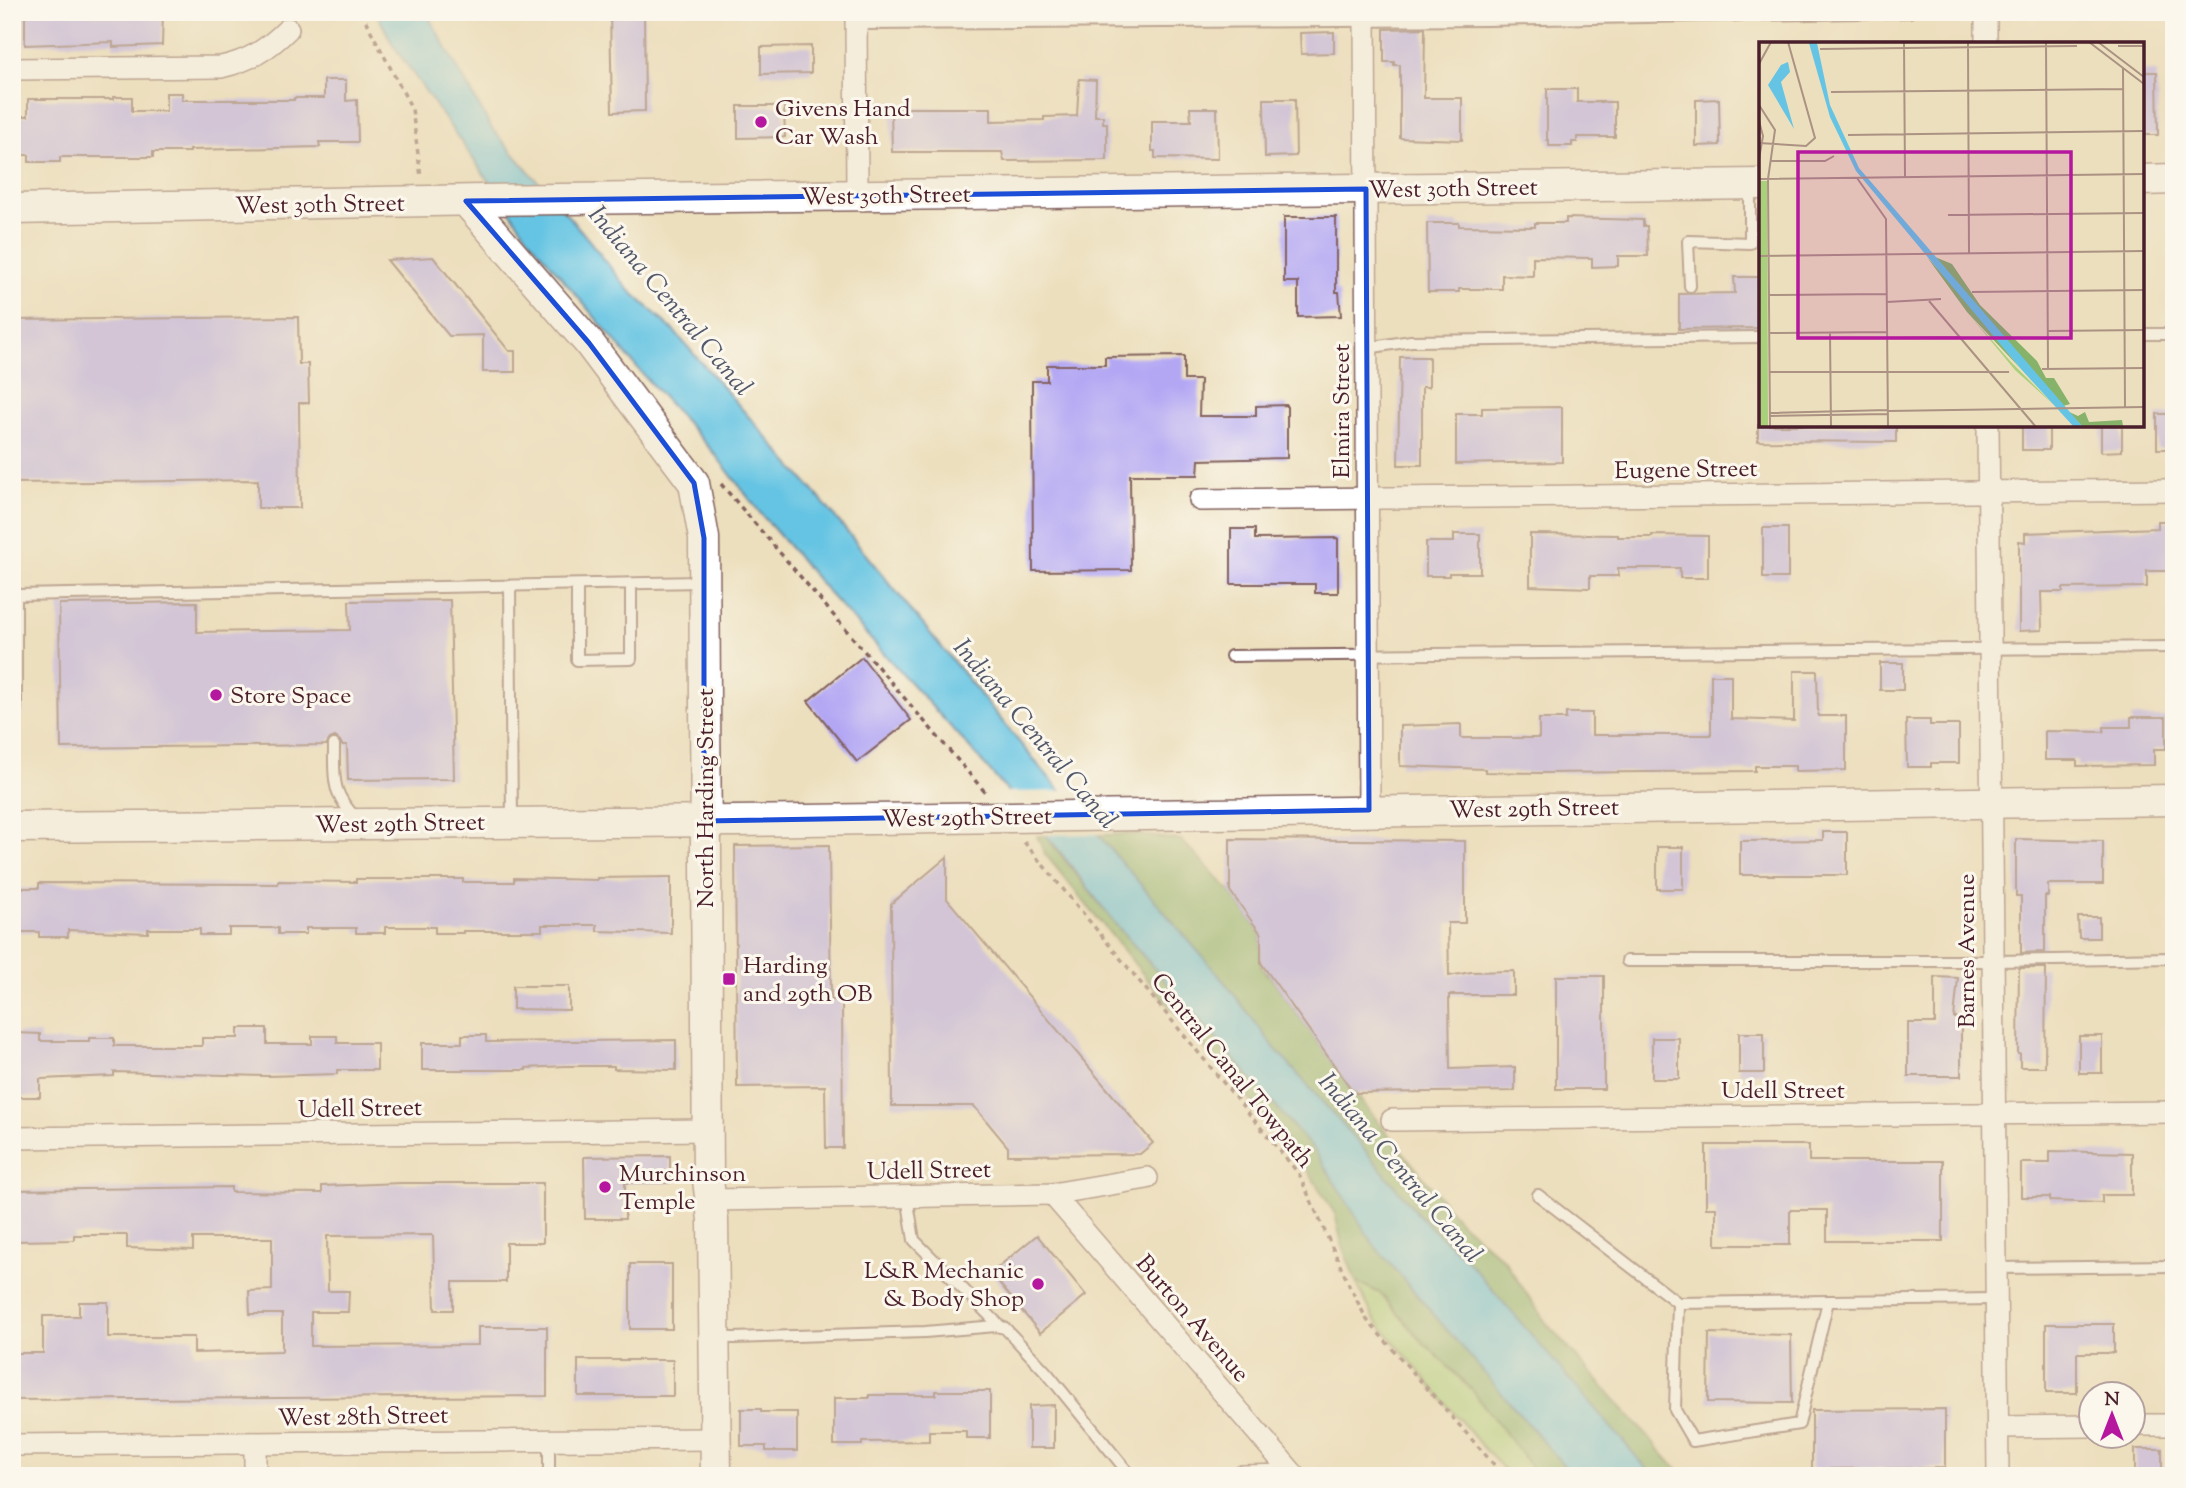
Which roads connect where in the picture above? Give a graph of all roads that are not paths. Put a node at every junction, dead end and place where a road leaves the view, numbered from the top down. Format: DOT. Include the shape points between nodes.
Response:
graph roads {
  1 [pos="1910,12"];
  2 [pos="1986,12"];
  3 [pos="1365,16"];
  4 [pos="856,18"];
  5 [pos="288,29"];
  6 [pos="1986,42"];
  7 [pos="12,69"];
  8 [pos="2144,180"];
  9 [pos="2174,180"];
  10 [pos="1755,185"];
  11 [pos="1366,189"];
  12 [pos="858,195"];
  13 [pos="474,201"];
  14 [pos="12,209"];
  15 [pos="1690,286"];
  16 [pos="2144,334"];
  17 [pos="2174,334"];
  18 [pos="1759,337"];
  19 [pos="1367,348"];
  20 [pos="1988,427"];
  21 [pos="2174,490"];
  22 [pos="1989,492"];
  23 [pos="1367,498"];
  24 [pos="1200,500"];
  25 [pos="704,582"];
  26 [pos="631,584"];
  27 [pos="577,585"];
  28 [pos="510,586"];
  29 [pos="2174,647"];
  30 [pos="1990,650"];
  31 [pos="1368,655"];
  32 [pos="1231,656"];
  33 [pos="12,713"];
  34 [pos="334,745"];
  35 [pos="2174,800"];
  36 [pos="1992,803"];
  37 [pos="1369,810"];
  38 [pos="704,821"];
  39 [pos="512,822"];
  40 [pos="361,824"];
  41 [pos="12,827"];
  42 [pos="2174,958"];
  43 [pos="1627,961"];
  44 [pos="1993,961"];
  45 [pos="2174,1112"];
  46 [pos="1993,1114"];
  47 [pos="1392,1120"];
  48 [pos="707,1130"];
  49 [pos="12,1138"];
  50 [pos="1147,1178"];
  51 [pos="1052,1194"];
  52 [pos="1538,1195"];
  53 [pos="907,1196"];
  54 [pos="710,1199"];
  55 [pos="2174,1266"];
  56 [pos="1995,1268"];
  57 [pos="1996,1299"];
  58 [pos="1828,1301"];
  59 [pos="1678,1303"];
  60 [pos="1001,1327"];
  61 [pos="715,1336"];
  62 [pos="2174,1425"];
  63 [pos="2078,1426"];
  64 [pos="2148,1426"];
  65 [pos="1998,1427"];
  66 [pos="715,1439"];
  67 [pos="549,1440"];
  68 [pos="255,1444"];
  69 [pos="12,1445"];
  70 [pos="1294,1475"];
  71 [pos="255,1476"];
  72 [pos="549,1476"];
  73 [pos="716,1476"];
  74 [pos="1131,1476"];
  75 [pos="1242,1476"];
  76 [pos="1998,1476"];
  1 -- 3 [label="lane"];
  2 -- 6 [label="street"];
  3 -- 4 [label="lane"];
  3 -- 11 [label="street, Elmira Street"];
  4 -- 12 [label="street"];
  5 -- 7 [label="street" via="251,58 221,67"];
  8 -- 9 [label="main road"];
  10 -- 11 [label="main road, West 30th Street"];
  10 -- 15 [label="lane" via="1751,243 1689,241"];
  11 -- 12 [label="main road, West 30th Street"];
  11 -- 19 [label="street, Elmira Street"];
  12 -- 13 [label="main road, West 30th Street"];
  13 -- 14 [label="main road, West 30th Street"];
  13 -- 25 [label="main road, North Harding Street" via="694,483 704,538"];
  16 -- 17 [label="lane"];
  18 -- 19 [label="lane" via="1411,341"];
  19 -- 23 [label="street, Elmira Street"];
  20 -- 22 [label="street, Barnes Avenue"];
  21 -- 22 [label="street, Eugene Street"];
  22 -- 23 [label="street, Eugene Street"];
  22 -- 30 [label="street, Barnes Avenue"];
  23 -- 24 [label="street, Eugene Street"];
  23 -- 31 [label="street, Elmira Street"];
  25 -- 26 [label="lane"];
  25 -- 38 [label="main road, North Harding Street"];
  26 -- 27 [label="lane"];
  26 -- 27 [label="lane" via="631,659 577,660"];
  27 -- 28 [label="lane"];
  28 -- 33 [label="lane" via="16,595 16,710"];
  28 -- 39 [label="lane"];
  29 -- 30 [label="lane"];
  30 -- 31 [label="lane"];
  30 -- 36 [label="street, Barnes Avenue"];
  31 -- 32 [label="lane"];
  31 -- 37 [label="street, Elmira Street"];
  34 -- 40 [label="lane" via="338,797"];
  35 -- 36 [label="main road, West 29th Street"];
  36 -- 37 [label="main road, West 29th Street"];
  36 -- 44 [label="street, Barnes Avenue"];
  37 -- 38 [label="main road, West 29th Street"];
  38 -- 39 [label="main road, West 29th Street"];
  38 -- 48 [label="main road, North Harding Street"];
  39 -- 40 [label="main road, West 29th Street"];
  40 -- 41 [label="main road, West 29th Street"];
  42 -- 44 [label="lane"];
  43 -- 44 [label="lane"];
  44 -- 46 [label="street, Barnes Avenue"];
  45 -- 46 [label="street, Udell Street"];
  46 -- 47 [label="street, Udell Street"];
  46 -- 56 [label="street, Barnes Avenue"];
  48 -- 49 [label="street, Udell Street"];
  48 -- 54 [label="main road, North Harding Street"];
  50 -- 51 [label="street, Udell Street"];
  51 -- 53 [label="street, Udell Street"];
  51 -- 70 [label="street, Burton Avenue"];
  52 -- 59 [label="lane"];
  53 -- 54 [label="street, Udell Street"];
  53 -- 60 [label="lane" via="914,1240"];
  54 -- 61 [label="main road, North Harding Street"];
  55 -- 56 [label="lane"];
  56 -- 57 [label="street, Barnes Avenue"];
  57 -- 58 [label="lane"];
  57 -- 65 [label="street, Barnes Avenue"];
  58 -- 59 [label="lane"];
  58 -- 59 [label="lane" via="1798,1424 1693,1441 1675,1410"];
  60 -- 61 [label="lane"];
  60 -- 74 [label="lane" via="1047,1373"];
  61 -- 66 [label="main road, North Harding Street"];
  62 -- 64 [label="street"];
  63 -- 65 [label="street"];
  65 -- 76 [label="street, Barnes Avenue"];
  66 -- 67 [label="street, West 28th Street"];
  66 -- 73 [label="main road, North Harding Street"];
  67 -- 68 [label="street, West 28th Street"];
  67 -- 72 [label="lane"];
  68 -- 69 [label="street, West 28th Street"];
  68 -- 71 [label="street"];
  70 -- 75 [label="street"];
}
